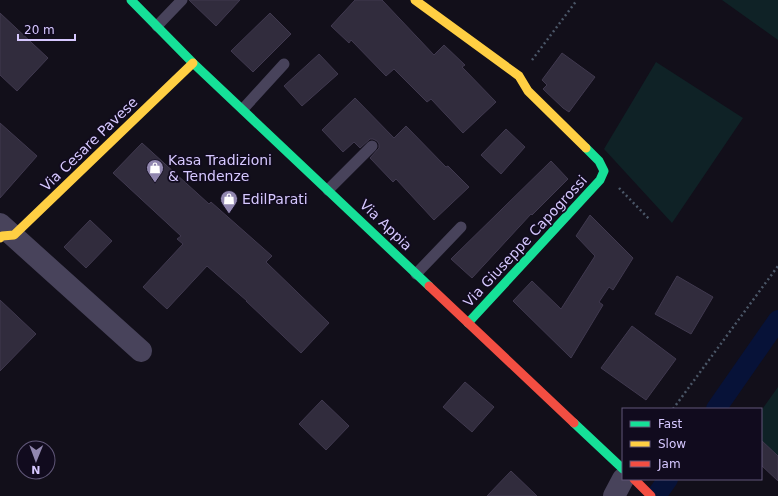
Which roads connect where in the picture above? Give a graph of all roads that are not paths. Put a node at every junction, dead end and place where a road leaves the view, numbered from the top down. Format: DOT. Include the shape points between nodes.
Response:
graph roads {
  1 [pos="131,0"];
  2 [pos="182,0"];
  3 [pos="415,0"];
  4 [pos="157,26"];
  5 [pos="193,62"];
  6 [pos="284,64"];
  7 [pos="243,109"];
  8 [pos="372,146"];
  9 [pos="328,190"];
  10 [pos="461,227"];
  11 [pos="5,232"];
  12 [pos="416,274"];
  13 [pos="468,323"];
  14 [pos="141,351"];
  15 [pos="622,468"];
  16 [pos="622,480"];
  17 [pos="635,480"];
  18 [pos="614,496"];
  19 [pos="651,496"];
  1 -- 4 [label="main road, Via Appia"];
  2 -- 4 [label="lane"];
  3 -- 13 [label="main road, Via Giuseppe Capogrossi" via="519,76 528,91 599,161 604,171 600,180"];
  4 -- 5 [label="main road, Via Appia"];
  5 -- 7 [label="main road, Via Appia"];
  5 -- 11 [label="main road, Via Cesare Pavese"];
  6 -- 7 [label="lane"];
  7 -- 9 [label="main road, Via Appia"];
  8 -- 9 [label="lane"];
  9 -- 12 [label="main road, Via Appia"];
  10 -- 12 [label="lane"];
  11 -- 14 [label="street"];
  12 -- 13 [label="main road, Via Appia"];
  13 -- 15 [label="main road, Via Appia"];
  16 -- 18 [label="street"];
  17 -- 19 [label="main road"];
}
